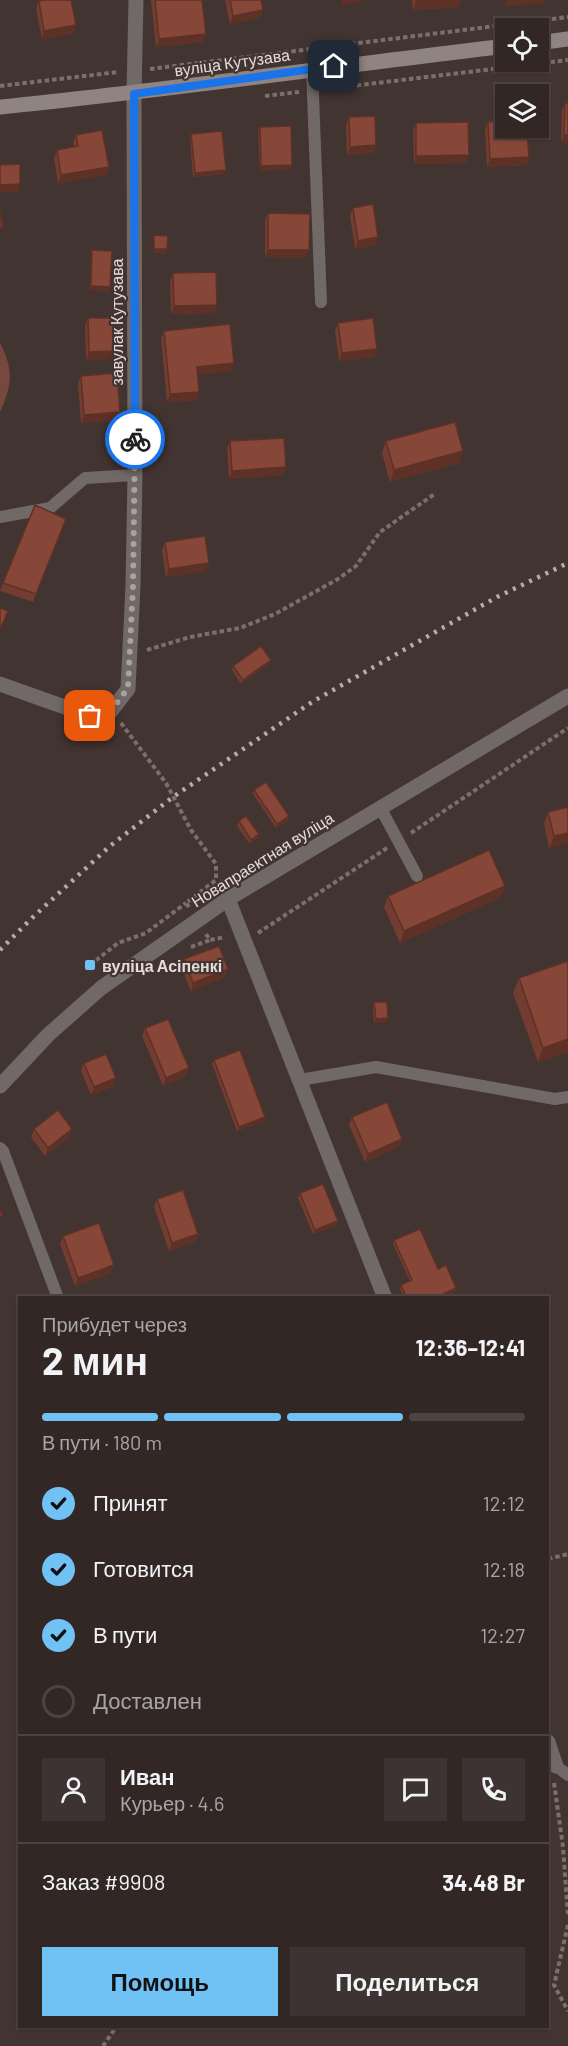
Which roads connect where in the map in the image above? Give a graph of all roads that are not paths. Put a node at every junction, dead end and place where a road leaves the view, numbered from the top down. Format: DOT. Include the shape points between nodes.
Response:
graph roads {
  1 [pos="136,0"];
  2 [pos="568,39"];
  3 [pos="549,42"];
  4 [pos="495,47"];
  5 [pos="312,69"];
  6 [pos="134,94"];
  7 [pos="0,107"];
  8 [pos="321,302"];
  9 [pos="135,476"];
  10 [pos="0,517"];
  11 [pos="0,684"];
  12 [pos="568,696"];
  13 [pos="380,807"];
  14 [pos="417,876"];
  15 [pos="228,899"];
  16 [pos="300,1080"];
  17 [pos="0,1086"];
  18 [pos="568,1097"];
  19 [pos="0,1148"];
  20 [pos="57,1296"];
  21 [pos="384,1296"];
  22 [pos="549,1744"];
  23 [pos="562,1770"];
  1 -- 6 [label="street, завулак Кутузава"];
  2 -- 3 [label="main road"];
  4 -- 5 [label="main road, вуліца Кутузава"];
  5 -- 6 [label="main road, вуліца Кутузава"];
  5 -- 8 [label="lane"];
  6 -- 7 [label="main road, вуліца Кутузава"];
  6 -- 9 [label="street, завулак Кутузава"];
  9 -- 10 [label="lane" via="85,478 50,508"];
  9 -- 11 [label="street, завулак Кутузава" via="128,688 111,711 90,716"];
  12 -- 13 [label="street, Новапраектная вуліца"];
  13 -- 14 [label="lane"];
  13 -- 15 [label="street, Новапраектная вуліца"];
  15 -- 16 [label="street"];
  15 -- 17 [label="street, Новапраектная вуліца" via="101,988 48,1035"];
  16 -- 18 [label="lane" via="376,1067 555,1099"];
  16 -- 21 [label="street"];
  19 -- 20 [label="lane"];
  22 -- 23 [label="street"];
}
